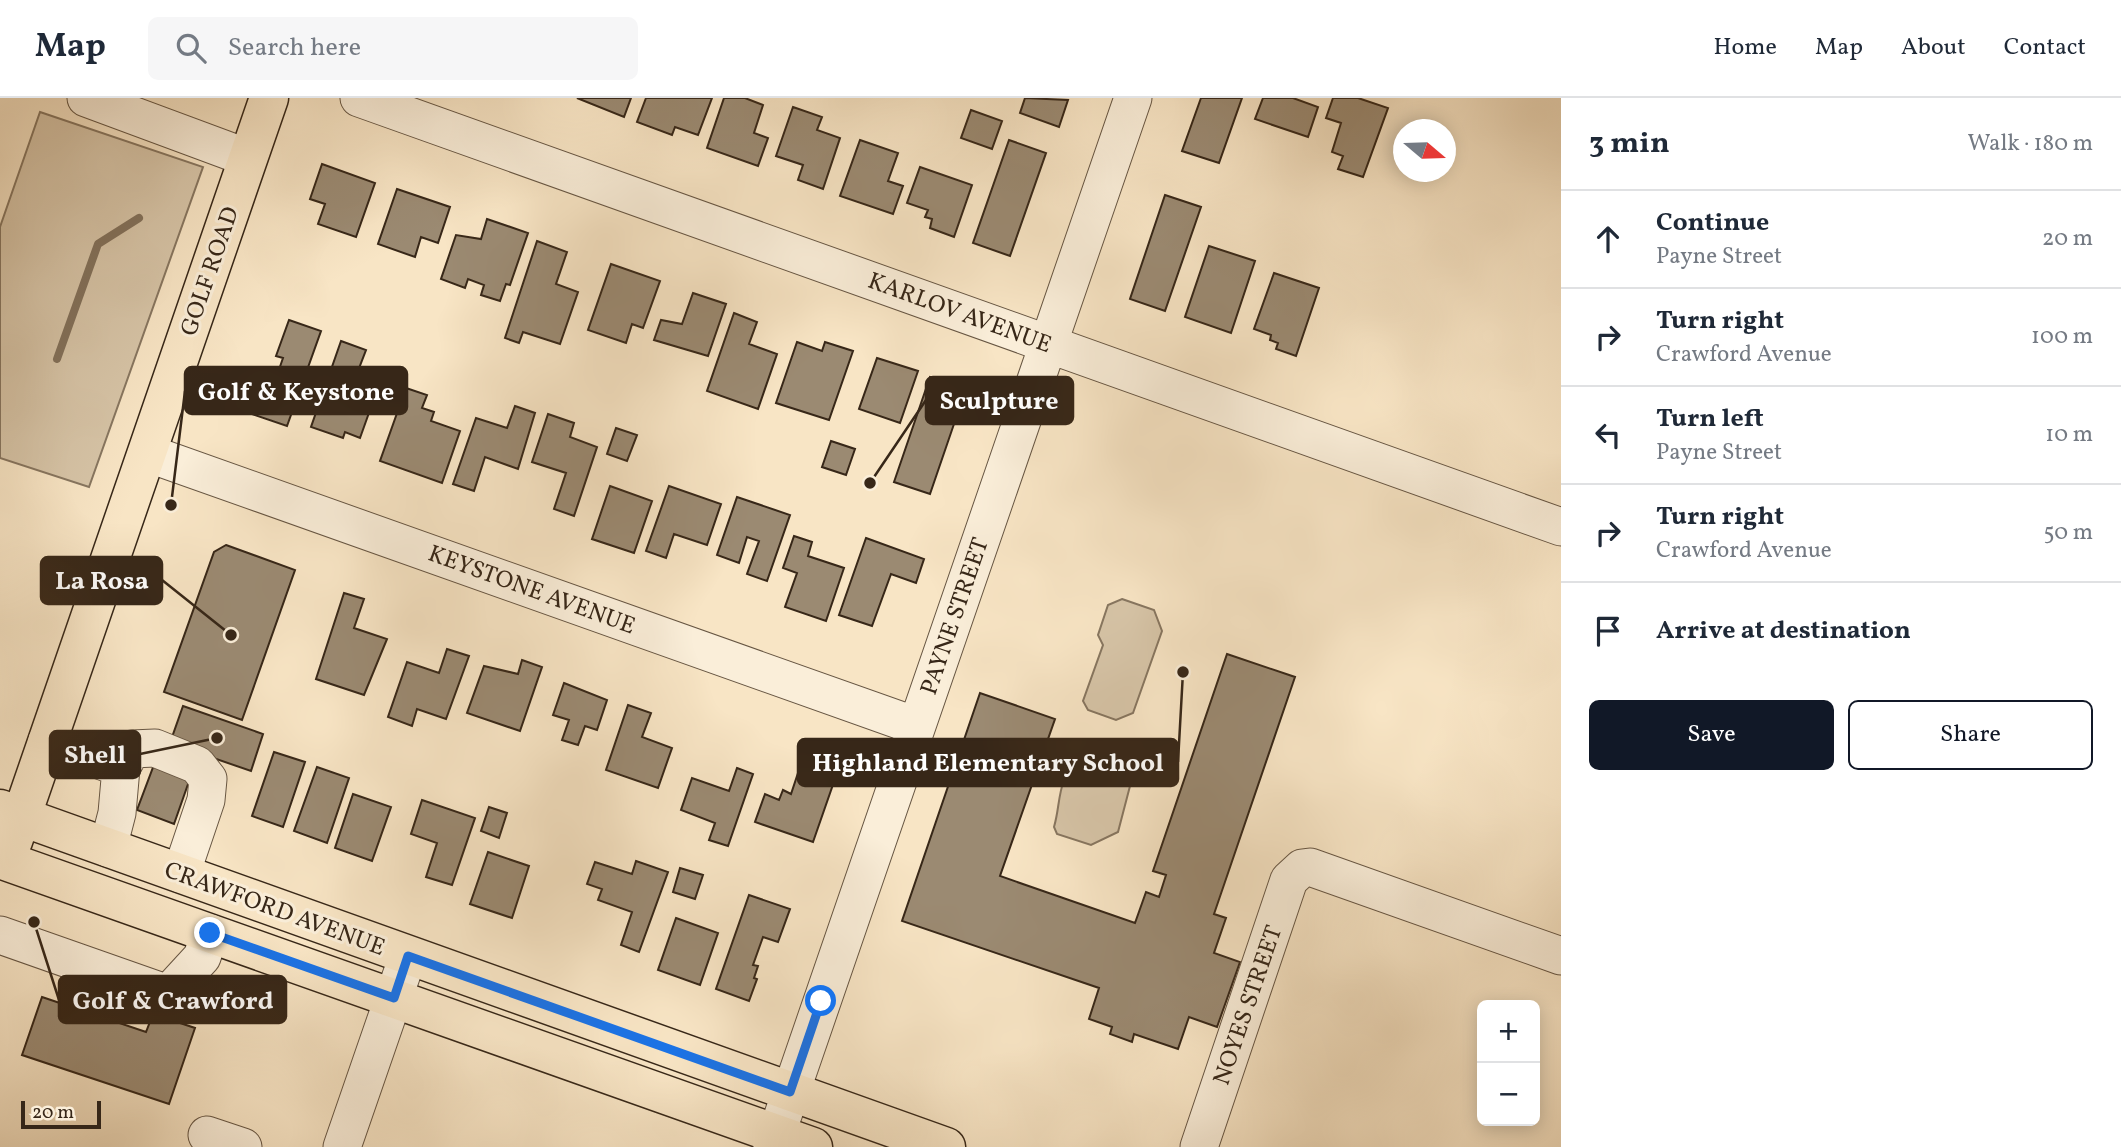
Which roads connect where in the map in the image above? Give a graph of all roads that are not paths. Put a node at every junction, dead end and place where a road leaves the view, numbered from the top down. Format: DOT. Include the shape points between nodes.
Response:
graph roads {
  1 [pos="86,98"];
  2 [pos="269,98"];
  3 [pos="359,98"];
  4 [pos="1133,98"];
  5 [pos="248,158"];
  6 [pos="1048,344"];
  7 [pos="147,453"];
  8 [pos="1561,527"];
  9 [pos="916,726"];
  10 [pos="47,741"];
  11 [pos="121,768"];
  12 [pos="11,813"];
  13 [pos="108,848"];
  14 [pos="2,867"];
  15 [pos="181,874"];
  16 [pos="210,933"];
  17 [pos="0,935"];
  18 [pos="408,956"];
  19 [pos="1561,956"];
  20 [pos="394,998"];
  21 [pos="790,1092"];
  22 [pos="207,1135"];
  23 [pos="774,1140"];
  24 [pos="243,1147"];
  25 [pos="342,1147"];
  26 [pos="813,1147"];
  27 [pos="946,1147"];
  28 [pos="1199,1147"];
  1 -- 5 [label="street"];
  2 -- 5 [label="main road, GOLF ROAD"];
  3 -- 6 [label="street, KARLOV AVENUE"];
  4 -- 6 [label="street, PAYNE STREET"];
  5 -- 7 [label="main road, GOLF ROAD"];
  6 -- 8 [label="street, KARLOV AVENUE"];
  6 -- 9 [label="street, PAYNE STREET"];
  7 -- 9 [label="street, KEYSTONE AVENUE"];
  7 -- 10 [label="main road, GOLF ROAD"];
  9 -- 21 [label="street, PAYNE STREET"];
  10 -- 11 [label="street"];
  10 -- 12 [label="main road, GOLF ROAD"];
  11 -- 13 [label="street"];
  11 -- 15 [label="street" via="132,749 155,748 197,765 208,779 206,800"];
  12 -- 13 [label="main road, CRAWFORD AVENUE"];
  12 -- 14 [label="main road, GOLF ROAD"];
  13 -- 15 [label="main road, CRAWFORD AVENUE"];
  14 -- 16 [label="main road, CRAWFORD AVENUE"];
  15 -- 18 [label="main road, CRAWFORD AVENUE"];
  16 -- 17 [label="street" via="202,957 168,993"];
  16 -- 20 [label="main road, CRAWFORD AVENUE"];
  18 -- 20 [label="street"];
  18 -- 21 [label="main road, CRAWFORD AVENUE"];
  19 -- 28 [label="street, NOYES STREET" via="1310,867 1302,868 1289,880"];
  20 -- 23 [label="main road, CRAWFORD AVENUE"];
  20 -- 25 [label="street"];
  21 -- 23 [label="street, PAYNE STREET"];
  21 -- 27 [label="main road, CRAWFORD AVENUE"];
  22 -- 24 [label="street"];
  23 -- 26 [label="main road, CRAWFORD AVENUE"];
}
